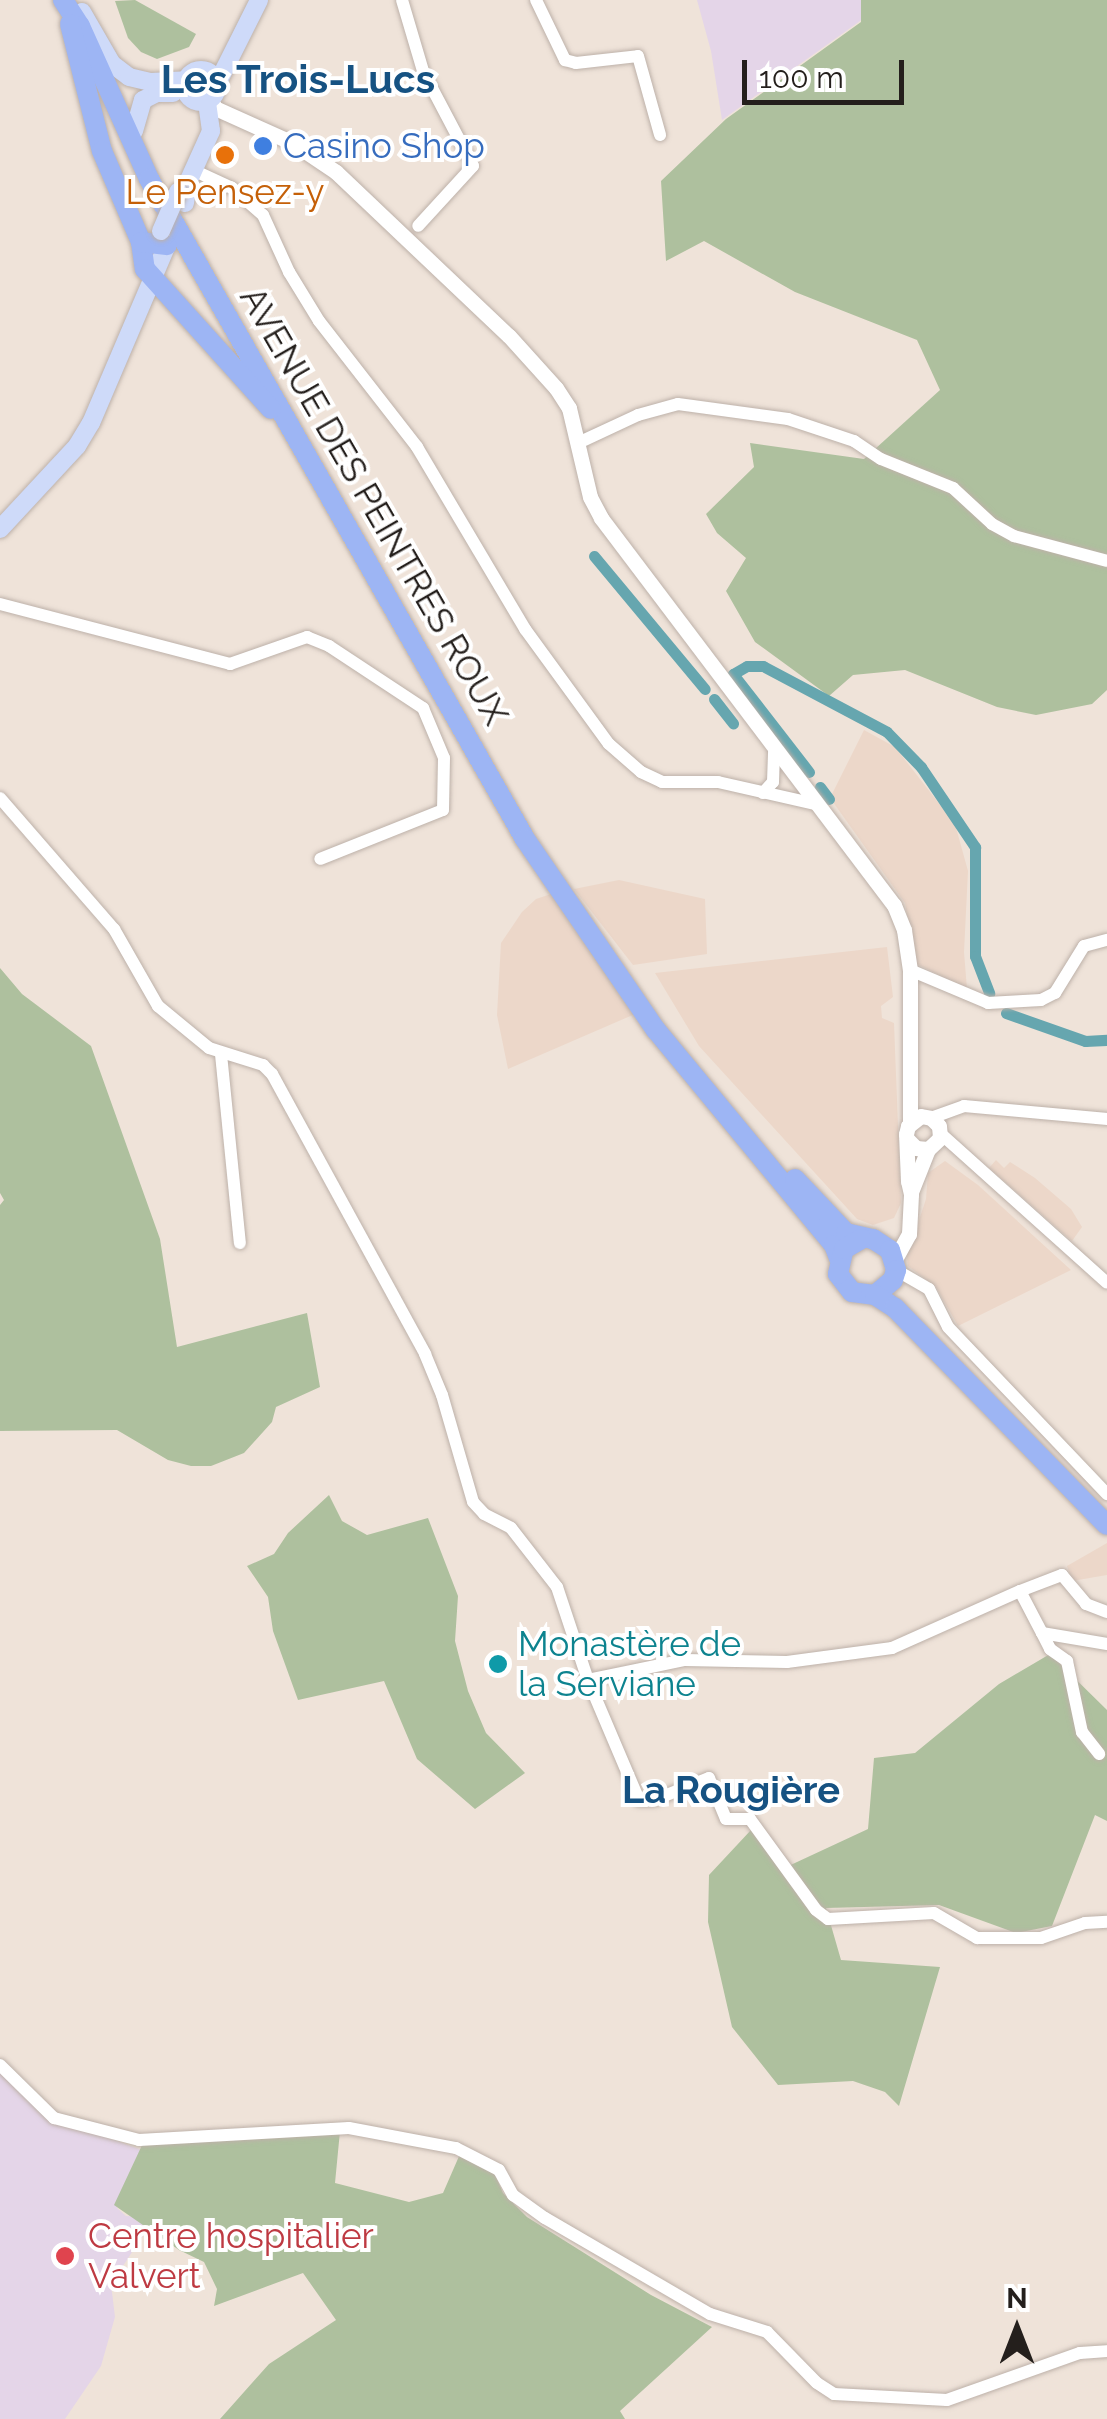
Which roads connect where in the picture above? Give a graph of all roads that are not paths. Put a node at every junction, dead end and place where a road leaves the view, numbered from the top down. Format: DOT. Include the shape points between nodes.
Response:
graph roads {
  1 [pos="259,0"];
  2 [pos="402,0"];
  3 [pos="536,0"];
  4 [pos="71,3"];
  5 [pos="203,91"];
  6 [pos="230,114"];
  7 [pos="134,130"];
  8 [pos="660,135"];
  9 [pos="207,137"];
  10 [pos="186,187"];
  11 [pos="418,226"];
  12 [pos="159,241"];
  13 [pos="204,271"];
  14 [pos="155,281"];
  15 [pos="143,301"];
  16 [pos="288,424"];
  17 [pos="578,443"];
  18 [pos="0,529"];
  19 [pos="1107,561"];
  20 [pos="0,604"];
  21 [pos="774,746"];
  22 [pos="488,774"];
  23 [pos="763,793"];
  24 [pos="0,798"];
  25 [pos="815,804"];
  26 [pos="320,860"];
  27 [pos="1107,940"];
  28 [pos="910,970"];
  29 [pos="221,1054"];
  30 [pos="911,1076"];
  31 [pos="1107,1119"];
  32 [pos="934,1123"];
  33 [pos="909,1130"];
  34 [pos="928,1149"];
  35 [pos="911,1194"];
  36 [pos="862,1239"];
  37 [pos="240,1242"];
  38 [pos="839,1258"];
  39 [pos="892,1263"];
  40 [pos="1107,1283"];
  41 [pos="875,1296"];
  42 [pos="1107,1494"];
  43 [pos="1107,1509"];
  44 [pos="1107,1524"];
  45 [pos="1020,1591"];
  46 [pos="1107,1612"];
  47 [pos="1042,1634"];
  48 [pos="1107,1644"];
  49 [pos="588,1680"];
  50 [pos="1099,1754"];
  51 [pos="1107,1922"];
  52 [pos="0,2065"];
  53 [pos="1107,2350"];
  1 -- 5 [label="main road" via="230,60"];
  2 -- 11 [label="street" via="423,71 473,166"];
  3 -- 8 [label="street" via="565,60 635,54 641,59"];
  4 -- 5 [label="main road" via="120,71"];
  4 -- 7 [label="main road, AVENUE DES PEINTRES ROUX"];
  4 -- 12 [label="main road" via="102,152"];
  4 -- 13 [label="main road, AVENUE DES PEINTRES ROUX" via="150,179"];
  5 -- 6 [label="street"];
  5 -- 7 [label="main road" via="150,96 138,106"];
  5 -- 9 [label="main road"];
  6 -- 9 [label="street"];
  6 -- 17 [label="street" via="324,163 480,309 556,388"];
  7 -- 13 [label="main road, AVENUE DES PEINTRES ROUX"];
  9 -- 10 [label="main road"];
  10 -- 12 [label="main road"];
  10 -- 23 [label="street" via="232,188 262,215 319,321 417,447 525,629 609,744 662,782 694,779"];
  12 -- 14 [label="main road"];
  13 -- 16 [label="main road, AVENUE DES PEINTRES ROUX"];
  14 -- 15 [label="main road"];
  14 -- 15 [label="main road"];
  14 -- 16 [label="main road"];
  15 -- 18 [label="main road" via="77,446"];
  16 -- 22 [label="main road, AVENUE DES PEINTRES ROUX"];
  17 -- 19 [label="street" via="678,404 788,419 854,441 953,488 1014,536"];
  17 -- 21 [label="street" via="590,497 602,518"];
  20 -- 26 [label="street" via="230,664 307,637 423,708 444,758 443,810"];
  21 -- 23 [label="street" via="772,782"];
  21 -- 25 [label="street"];
  22 -- 36 [label="main road, AVENUE DES PEINTRES ROUX" via="714,1090 846,1233"];
  22 -- 38 [label="main road, AVENUE DES PEINTRES ROUX" via="542,868 656,1030"];
  23 -- 25 [label="street"];
  24 -- 29 [label="street" via="114,929 158,1006"];
  25 -- 28 [label="street" via="891,899"];
  27 -- 28 [label="street" via="1084,946 1055,993 1012,1004 988,1003"];
  28 -- 30 [label="street"];
  29 -- 37 [label="street"];
  29 -- 49 [label="street" via="254,1061 272,1074 425,1354 473,1502 511,1528 550,1573"];
  30 -- 32 [label="street"];
  30 -- 33 [label="street"];
  31 -- 32 [label="street" via="977,1106"];
  32 -- 33 [label="street"];
  32 -- 34 [label="street" via="937,1143"];
  32 -- 40 [label="street"];
  33 -- 34 [label="street" via="916,1148"];
  33 -- 35 [label="street"];
  34 -- 35 [label="street"];
  35 -- 39 [label="street" via="909,1234"];
  36 -- 38 [label="main road"];
  36 -- 39 [label="main road"];
  38 -- 41 [label="main road" via="846,1288"];
  39 -- 41 [label="main road"];
  39 -- 42 [label="street" via="929,1289 948,1326"];
  39 -- 43 [label="main road" via="904,1301"];
  41 -- 44 [label="main road" via="896,1308"];
  45 -- 46 [label="street" via="1062,1575 1086,1604"];
  45 -- 47 [label="street"];
  45 -- 49 [label="street" via="892,1648 788,1662 685,1660"];
  47 -- 48 [label="street"];
  47 -- 50 [label="street" via="1067,1661 1082,1732"];
  49 -- 51 [label="street" via="639,1800 709,1778 726,1819 750,1819 821,1916 934,1914 977,1938 1040,1938"];
  52 -- 53 [label="street" via="54,2118 139,2140 348,2128 456,2148 499,2170 514,2195 545,2218 710,2314 767,2332 834,2394 947,2400"];
}
